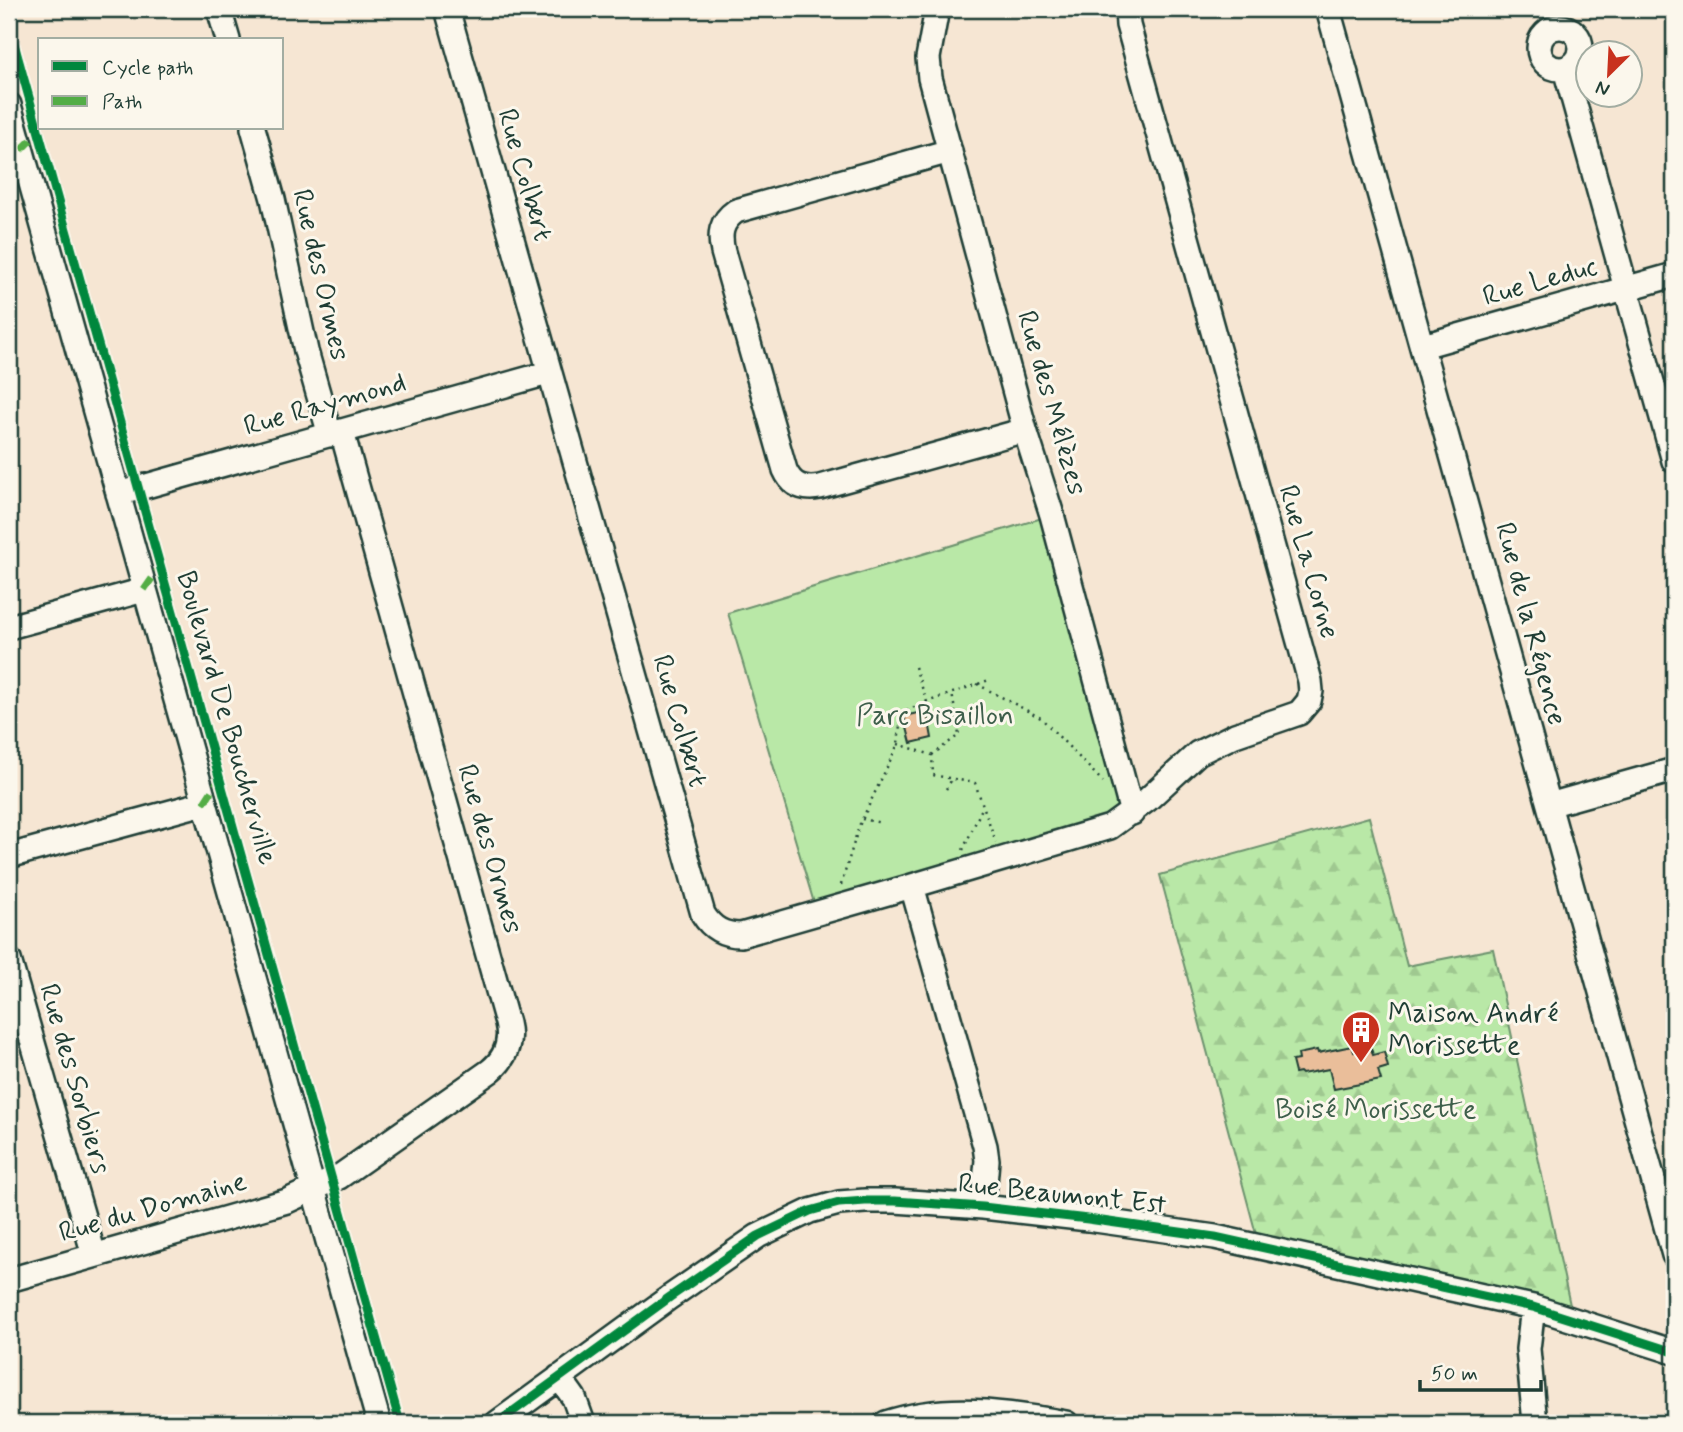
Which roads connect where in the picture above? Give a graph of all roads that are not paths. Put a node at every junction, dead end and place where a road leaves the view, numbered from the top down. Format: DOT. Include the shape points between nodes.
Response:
graph roads {
  1 [pos="219,9"];
  2 [pos="447,9"];
  3 [pos="937,9"];
  4 [pos="1126,9"];
  5 [pos="1328,9"];
  6 [pos="227,38"];
  7 [pos="1565,69"];
  8 [pos="9,105"];
  9 [pos="254,130"];
  10 [pos="950,151"];
  11 [pos="15,152"];
  12 [pos="1674,275"];
  13 [pos="1627,288"];
  14 [pos="1423,346"];
  15 [pos="548,373"];
  16 [pos="1026,430"];
  17 [pos="336,433"];
  18 [pos="1674,461"];
  19 [pos="118,494"];
  20 [pos="144,590"];
  21 [pos="9,627"];
  22 [pos="1674,770"];
  23 [pos="204,803"];
  24 [pos="1549,805"];
  25 [pos="1132,813"];
  26 [pos="9,856"];
  27 [pos="912,886"];
  28 [pos="9,960"];
  29 [pos="313,1189"];
  30 [pos="983,1208"];
  31 [pos="94,1255"];
  32 [pos="1674,1255"];
  33 [pos="9,1280"];
  34 [pos="1533,1307"];
  35 [pos="1674,1352"];
  36 [pos="559,1377"];
  37 [pos="379,1423"];
  38 [pos="497,1423"];
  39 [pos="583,1423"];
  40 [pos="886,1423"];
  41 [pos="1066,1423"];
  42 [pos="1535,1423"];
  1 -- 6 [label="street"];
  2 -- 15 [label="street, Rue Colbert"];
  3 -- 10 [label="street, Rue des Mélèzes" via="928,65"];
  4 -- 25 [label="street, Rue La Corne" via="1311,691 1306,706 1294,716 1198,753"];
  5 -- 14 [label="street, Rue de la Régence"];
  7 -- 13 [label="street"];
  8 -- 11 [label="street, Boulevard De Boucherville"];
  9 -- 17 [label="street, Rue des Ormes" via="306,351"];
  10 -- 16 [label="street, Rue des Mélèzes"];
  10 -- 16 [label="street" via="736,211 721,230 723,252 785,470 797,485 820,487"];
  11 -- 19 [label="street, Boulevard De Boucherville"];
  12 -- 13 [label="street, Rue Leduc"];
  13 -- 14 [label="street, Rue Leduc"];
  13 -- 18 [label="street"];
  14 -- 24 [label="street, Rue de la Régence"];
  15 -- 17 [label="street, Rue Raymond"];
  15 -- 27 [label="street, Rue Colbert" via="706,919 718,930 741,935"];
  16 -- 25 [label="street, Rue des Mélèzes"];
  17 -- 19 [label="street, Rue Raymond"];
  17 -- 29 [label="street, Rue des Ormes" via="509,1035 505,1053 490,1072 338,1178"];
  19 -- 20 [label="street, Boulevard De Boucherville"];
  20 -- 21 [label="street"];
  20 -- 23 [label="street, Boulevard De Boucherville"];
  22 -- 24 [label="street"];
  23 -- 26 [label="street"];
  23 -- 29 [label="street, Boulevard De Boucherville"];
  24 -- 32 [label="street, Rue de la Régence"];
  25 -- 27 [label="street, Rue La Corne" via="1111,827"];
  27 -- 30 [label="street" via="985,1146"];
  28 -- 31 [label="street, Rue des Sorbiers"];
  29 -- 31 [label="street, Rue du Domaine" via="287,1201"];
  29 -- 37 [label="street, Boulevard De Boucherville"];
  30 -- 34 [label="street, Rue Beaumont Est" via="1215,1237"];
  30 -- 36 [label="street, Rue Beaumont Est" via="865,1201 839,1203 796,1216 747,1244"];
  31 -- 33 [label="street, Rue du Domaine"];
  34 -- 35 [label="street, Rue Beaumont Est"];
  34 -- 42 [label="street" via="1528,1349"];
  36 -- 38 [label="street, Rue Beaumont Est"];
  36 -- 39 [label="street" via="574,1398"];
  40 -- 41 [label="street" via="968,1410"];
}
